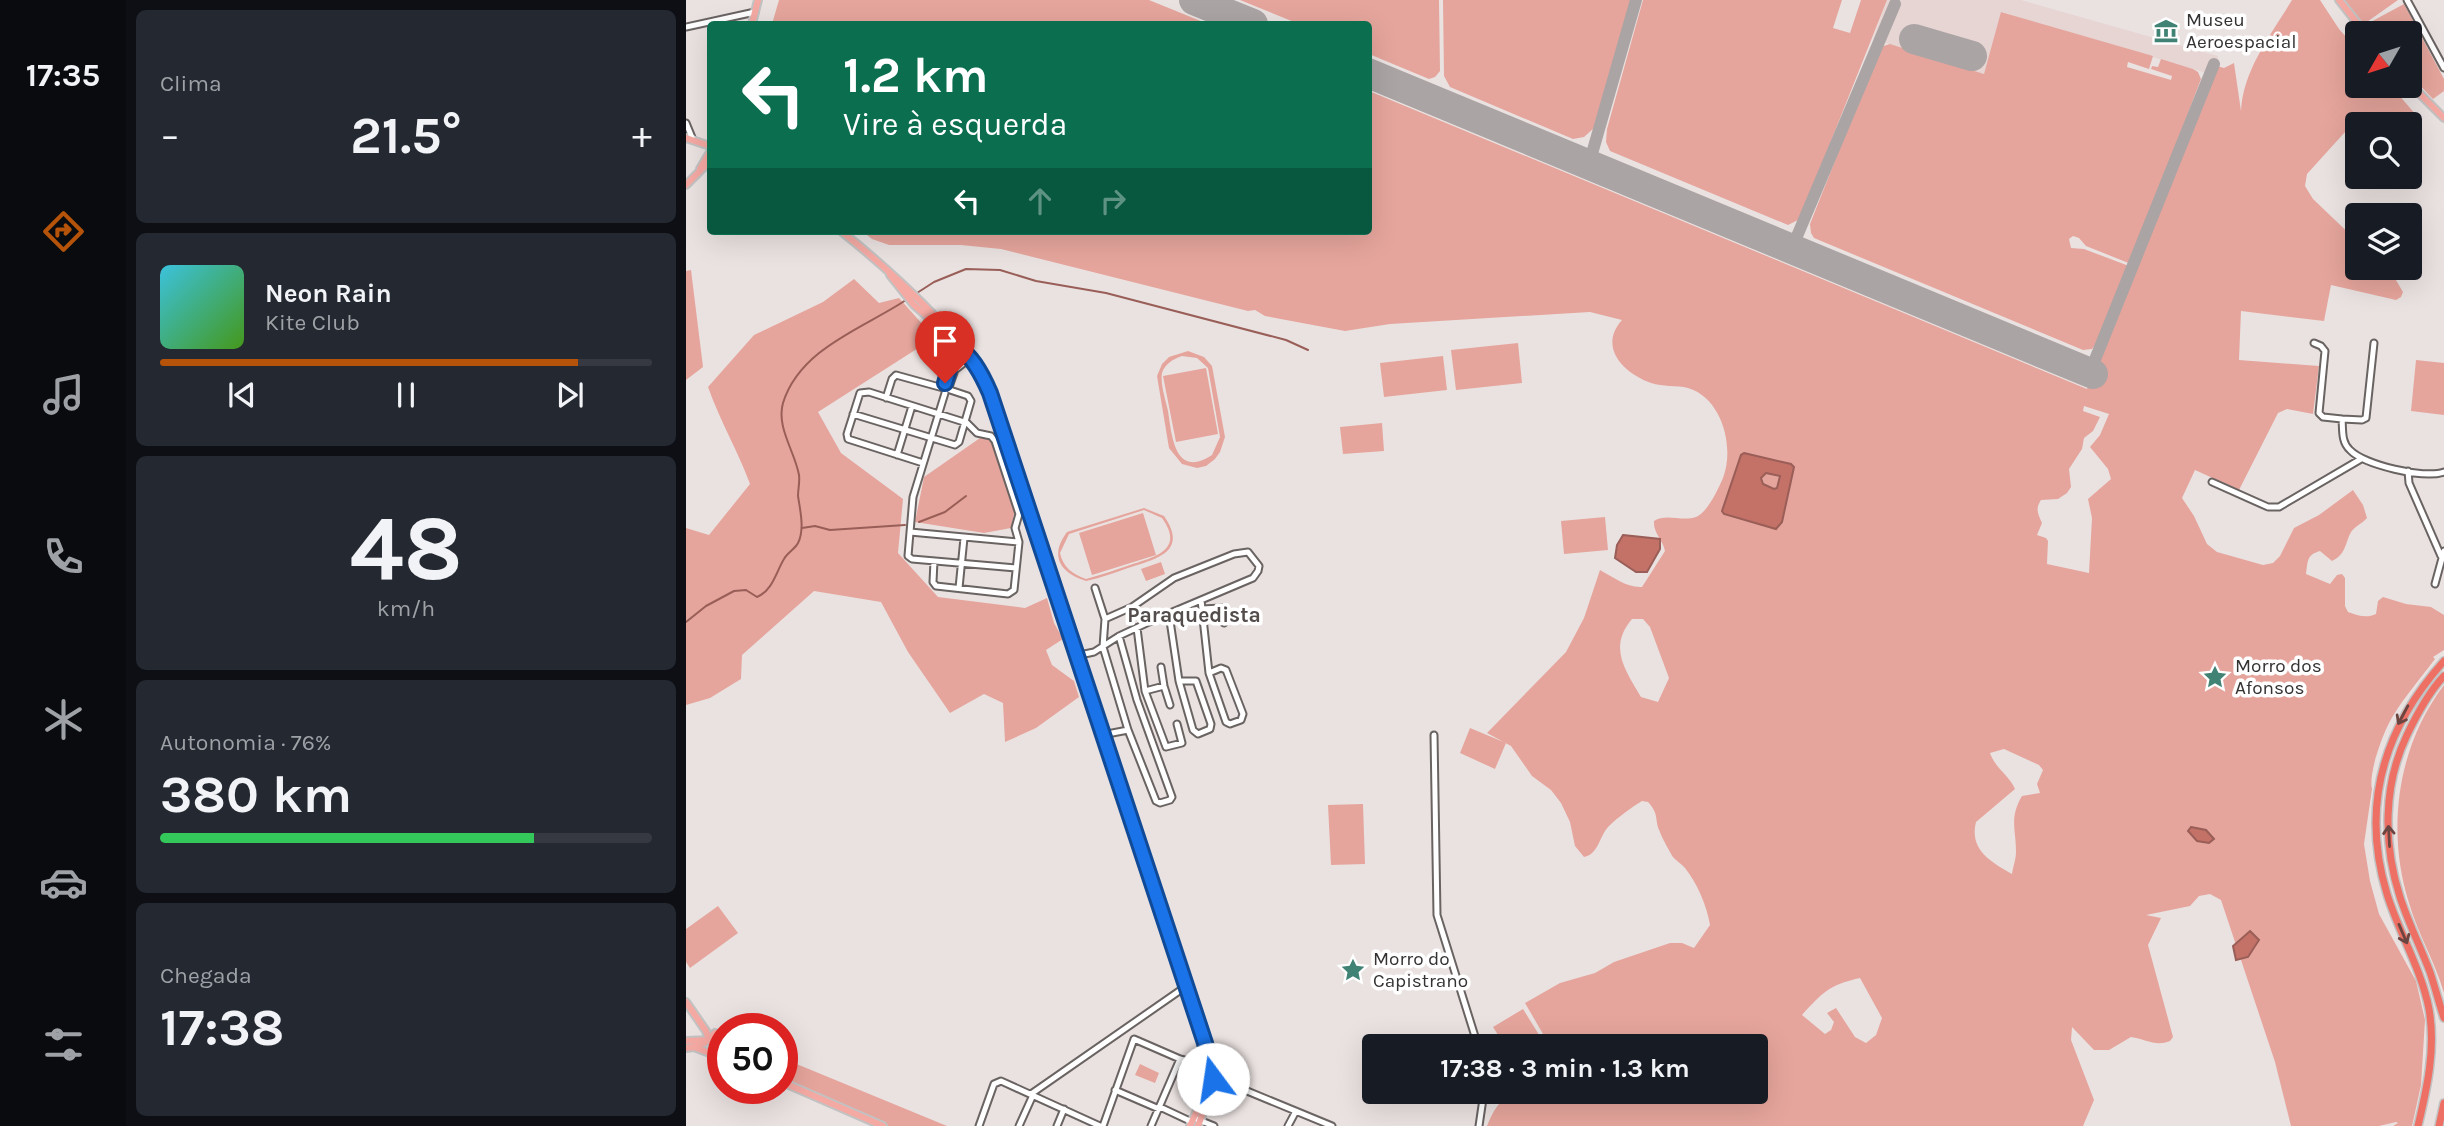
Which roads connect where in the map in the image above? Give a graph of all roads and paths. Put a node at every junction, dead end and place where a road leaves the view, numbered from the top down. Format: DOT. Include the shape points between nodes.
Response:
graph roads {
  1 [pos="2339,0"];
  2 [pos="2407,0"];
  3 [pos="757,1"];
  4 [pos="755,12"];
  5 [pos="714,21"];
  6 [pos="753,21"];
  7 [pos="2356,21"];
  8 [pos="707,22"];
  9 [pos="686,27"];
  10 [pos="2444,68"];
  11 [pos="2422,96"];
  12 [pos="2444,118"];
  13 [pos="686,123"];
  14 [pos="688,136"];
  15 [pos="707,146"];
  16 [pos="707,154"];
  17 [pos="707,164"];
  18 [pos="695,176"];
  19 [pos="686,185"];
  20 [pos="846,235"];
  21 [pos="2314,343"];
  22 [pos="2374,343"];
  23 [pos="965,354"];
  24 [pos="946,389"];
  25 [pos="886,398"];
  26 [pos="912,406"];
  27 [pos="853,414"];
  28 [pos="939,414"];
  29 [pos="2342,419"];
  30 [pos="965,422"];
  31 [pos="905,430"];
  32 [pos="931,438"];
  33 [pos="897,455"];
  34 [pos="2361,458"];
  35 [pos="923,463"];
  36 [pos="2408,471"];
  37 [pos="2443,474"];
  38 [pos="2212,482"];
  39 [pos="910,533"];
  40 [pos="964,538"];
  41 [pos="1018,542"];
  42 [pos="2443,553"];
  43 [pos="934,561"];
  44 [pos="961,564"];
  45 [pos="1016,568"];
  46 [pos="2435,584"];
  47 [pos="1095,587"];
  48 [pos="959,588"];
  49 [pos="1201,600"];
  50 [pos="1202,609"];
  51 [pos="1169,614"];
  52 [pos="1105,619"];
  53 [pos="1224,623"];
  54 [pos="1137,628"];
  55 [pos="1119,636"];
  56 [pos="1103,647"];
  57 [pos="1075,656"];
  58 [pos="2444,661"];
  59 [pos="1161,667"];
  60 [pos="1209,673"];
  61 [pos="2444,676"];
  62 [pos="1179,681"];
  63 [pos="1164,686"];
  64 [pos="1145,691"];
  65 [pos="1170,705"];
  66 [pos="1177,724"];
  67 [pos="1128,730"];
  68 [pos="1102,735"];
  69 [pos="1434,735"];
  70 [pos="1185,986"];
  71 [pos="686,1002"];
  72 [pos="2444,1018"];
  73 [pos="707,1034"];
  74 [pos="1474,1034"];
  75 [pos="707,1040"];
  76 [pos="686,1041"];
  77 [pos="707,1041"];
  78 [pos="694,1047"];
  79 [pos="686,1048"];
  80 [pos="707,1052"];
  81 [pos="1180,1059"];
  82 [pos="1197,1063"];
  83 [pos="1211,1073"];
  84 [pos="798,1089"];
  85 [pos="1115,1090"];
  86 [pos="1032,1094"];
  87 [pos="2444,1103"];
  88 [pos="1482,1104"];
  89 [pos="1064,1108"];
  90 [pos="1160,1108"];
  91 [pos="1296,1111"];
  92 [pos="1195,1122"];
  93 [pos="1102,1124"];
  94 [pos="883,1126"];
  95 [pos="979,1126"];
  96 [pos="1019,1126"];
  97 [pos="1057,1126"];
  98 [pos="1114,1126"];
  99 [pos="1152,1126"];
  100 [pos="1214,1126"];
  101 [pos="1288,1126"];
  102 [pos="1332,1126"];
  103 [pos="1479,1126"];
  104 [pos="2418,1126"];
  105 [pos="2439,1126"];
  1 -- 7 [label="main road"];
  2 -- 10 [label="street"];
  3 -- 4 [label="main road"];
  4 -- 5 [label="street"];
  4 -- 6 [label="main road"];
  8 -- 9 [label="street"];
  11 -- 12 [label="main road"];
  13 -- 14 [label="street"];
  14 -- 15 [label="main road"];
  16 -- 18 [label="main road"];
  17 -- 18 [label="main road"];
  18 -- 19 [label="main road"];
  20 -- 23 [label="main road" via="887,270"];
  21 -- 29 [label="street" via="2325,351 2319,413"];
  22 -- 29 [label="street" via="2366,418"];
  23 -- 24 [label="street"];
  23 -- 24 [label="street" via="952,357"];
  23 -- 57 [label="main road" via="990,393"];
  24 -- 25 [label="street" via="896,375"];
  24 -- 28 [label="street"];
  24 -- 30 [label="street" via="971,399"];
  25 -- 26 [label="street"];
  25 -- 27 [label="street" via="862,392"];
  26 -- 28 [label="street"];
  26 -- 31 [label="street"];
  27 -- 31 [label="street"];
  27 -- 33 [label="street" via="848,439"];
  28 -- 30 [label="street"];
  28 -- 32 [label="street"];
  29 -- 34 [label="street" via="2343,439"];
  30 -- 32 [label="street" via="955,445"];
  30 -- 41 [label="street" via="995,441 1017,509"];
  31 -- 32 [label="street"];
  31 -- 33 [label="street"];
  32 -- 35 [label="street"];
  33 -- 35 [label="street"];
  34 -- 36 [label="street"];
  34 -- 38 [label="street" via="2275,508"];
  35 -- 39 [label="street" via="913,497"];
  36 -- 37 [label="street"];
  36 -- 42 [label="street" via="2409,483"];
  39 -- 40 [label="street"];
  39 -- 43 [label="street" via="909,557"];
  40 -- 41 [label="street"];
  40 -- 44 [label="street"];
  41 -- 45 [label="street"];
  42 -- 46 [label="street"];
  43 -- 44 [label="street"];
  43 -- 48 [label="street" via="934,585"];
  44 -- 45 [label="street"];
  44 -- 48 [label="street"];
  45 -- 48 [label="street" via="1015,589 1010,594"];
  47 -- 52 [label="street"];
  49 -- 50 [label="street"];
  49 -- 51 [label="street"];
  49 -- 52 [label="street" via="1253,578 1258,571 1256,561 1248,552 1234,554 1174,578"];
  50 -- 53 [label="street" via="1221,608"];
  50 -- 60 [label="street"];
  51 -- 54 [label="street"];
  51 -- 62 [label="street"];
  52 -- 56 [label="street"];
  54 -- 55 [label="street"];
  54 -- 64 [label="street"];
  55 -- 56 [label="street"];
  55 -- 67 [label="street" via="1170,800 1156,801"];
  56 -- 57 [label="street"];
  56 -- 67 [label="street"];
  57 -- 68 [label="main road"];
  58 -- 104 [label="highway, one-way" via="2414,697 2392,737 2377,811 2387,893 2418,972 2430,1019 2428,1082"];
  59 -- 63 [label="street"];
  60 -- 60 [label="street" via="1226,722 1241,720 1243,714 1226,670"];
  72 -- 61 [label="highway, one-way" via="2400,897 2389,850 2388,815 2401,747"];
  62 -- 62 [label="street" via="1193,730 1198,734 1210,729 1196,681"];
  63 -- 64 [label="street"];
  63 -- 65 [label="street"];
  64 -- 66 [label="street" via="1166,747 1182,743"];
  67 -- 68 [label="street"];
  68 -- 70 [label="main road"];
  69 -- 74 [label="street" via="1437,915"];
  70 -- 83 [label="main road"];
  70 -- 86 [label="street"];
  71 -- 73 [label="main road"];
  75 -- 76 [label="main road"];
  77 -- 78 [label="main road"];
  78 -- 79 [label="main road"];
  78 -- 80 [label="main road"];
  81 -- 82 [label="street"];
  81 -- 85 [label="street" via="1134,1040"];
  81 -- 90 [label="street"];
  83 -- 91 [label="street"];
  83 -- 92 [label="main road"];
  84 -- 94 [label="main road"];
  85 -- 90 [label="street"];
  85 -- 93 [label="street"];
  86 -- 89 [label="street"];
  86 -- 95 [label="street" via="1001,1081 995,1084"];
  86 -- 96 [label="street"];
  87 -- 105 [label="highway"];
  88 -- 103 [label="street"];
  89 -- 93 [label="street"];
  89 -- 97 [label="street"];
  90 -- 92 [label="street"];
  90 -- 99 [label="street"];
  91 -- 101 [label="street"];
  91 -- 102 [label="street"];
  92 -- 100 [label="street"];
  93 -- 98 [label="street"];
}
